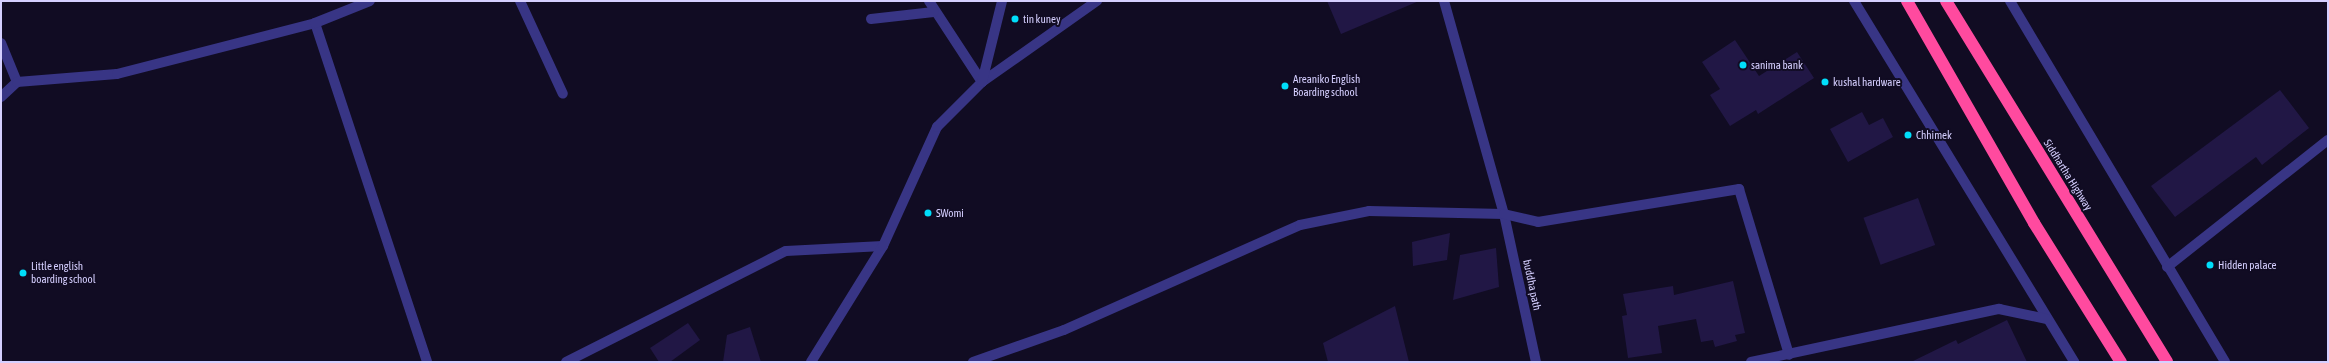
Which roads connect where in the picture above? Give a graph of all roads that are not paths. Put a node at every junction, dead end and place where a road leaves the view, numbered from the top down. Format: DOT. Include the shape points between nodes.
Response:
graph roads {
  1 [pos="370,1"];
  2 [pos="520,1"];
  3 [pos="930,1"];
  4 [pos="1002,1"];
  5 [pos="1097,1"];
  6 [pos="1444,1"];
  7 [pos="1854,1"];
  8 [pos="1907,1"];
  9 [pos="1946,1"];
  10 [pos="2010,1"];
  11 [pos="934,12"];
  12 [pos="871,19"];
  13 [pos="315,23"];
  14 [pos="1,43"];
  15 [pos="17,82"];
  16 [pos="982,82"];
  17 [pos="563,94"];
  18 [pos="1,97"];
  19 [pos="2328,140"];
  20 [pos="1504,214"];
  21 [pos="883,246"];
  22 [pos="2167,267"];
  23 [pos="2047,319"];
  24 [pos="1789,355"];
  25 [pos="427,362"];
  26 [pos="566,362"];
  27 [pos="811,362"];
  28 [pos="973,362"];
  29 [pos="1536,362"];
  30 [pos="1751,362"];
  31 [pos="2074,362"];
  32 [pos="2121,362"];
  33 [pos="2167,362"];
  34 [pos="2225,362"];
  1 -- 13 [label="street"];
  2 -- 17 [label="street"];
  3 -- 11 [label="street"];
  4 -- 16 [label="street"];
  5 -- 16 [label="street"];
  6 -- 20 [label="street, buddha path"];
  7 -- 23 [label="street"];
  8 -- 32 [label="highway" via="2034,223"];
  9 -- 33 [label="highway, Siddhartha Highway"];
  10 -- 22 [label="street"];
  11 -- 12 [label="street"];
  11 -- 16 [label="street"];
  13 -- 15 [label="street" via="117,74"];
  13 -- 25 [label="street"];
  14 -- 15 [label="street"];
  15 -- 18 [label="street"];
  16 -- 21 [label="street" via="937,127"];
  19 -- 22 [label="street"];
  20 -- 24 [label="street" via="1538,222 1739,189"];
  20 -- 28 [label="street" via="1369,211 1300,225 1064,330"];
  20 -- 29 [label="street, buddha path"];
  21 -- 26 [label="street" via="786,251"];
  21 -- 27 [label="street"];
  22 -- 34 [label="street"];
  23 -- 24 [label="street" via="1999,309"];
  23 -- 31 [label="street"];
  24 -- 30 [label="street"];
}
